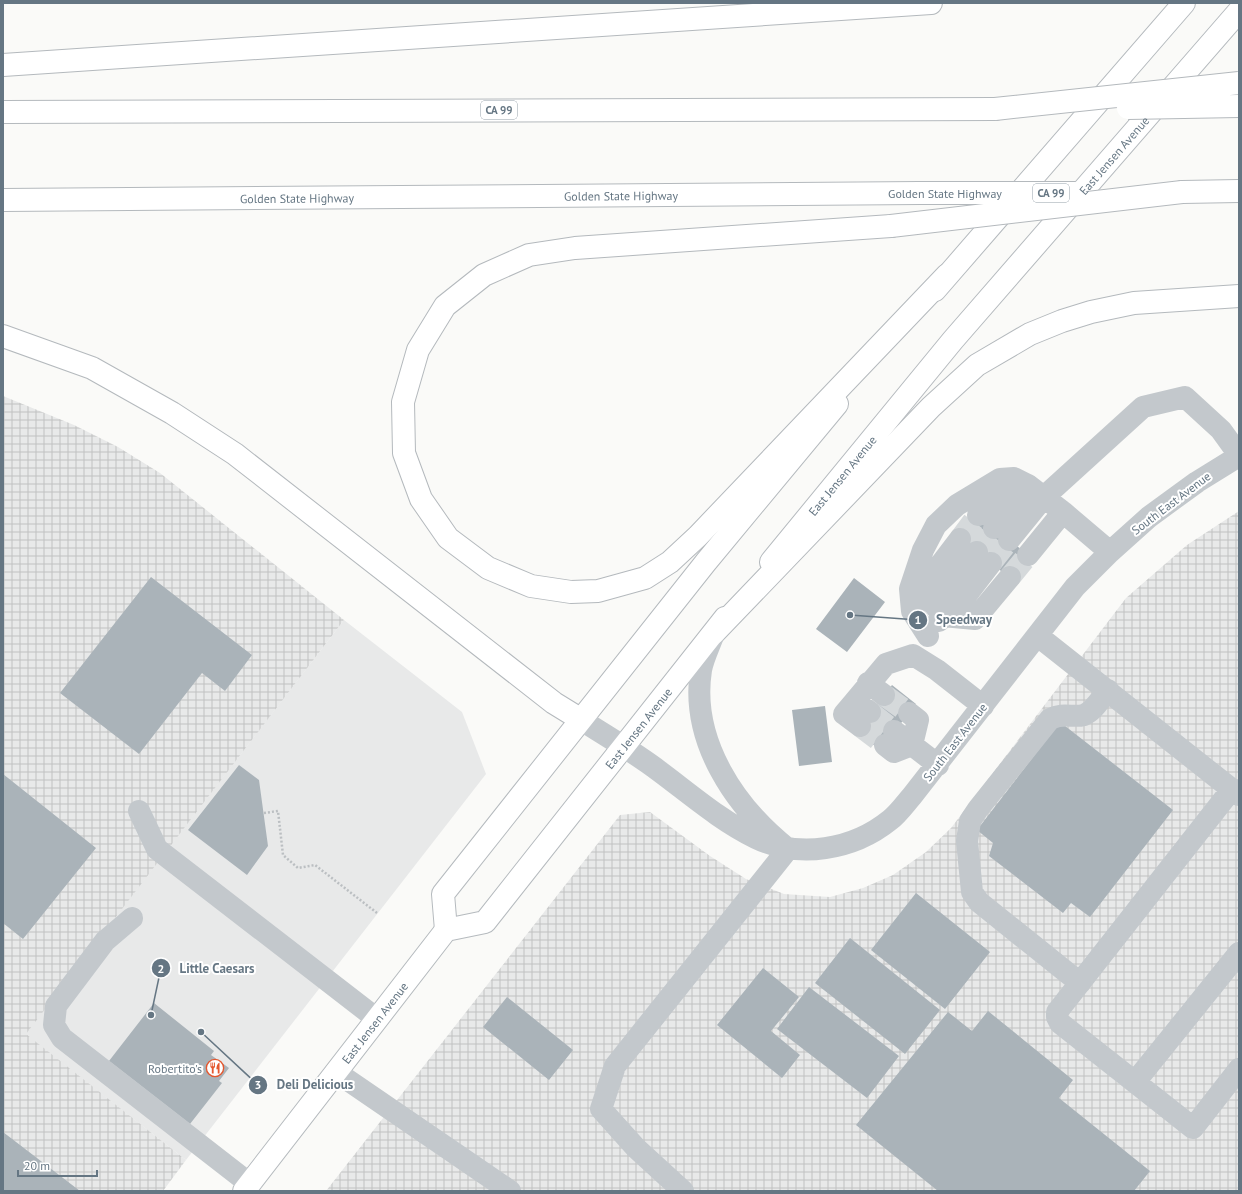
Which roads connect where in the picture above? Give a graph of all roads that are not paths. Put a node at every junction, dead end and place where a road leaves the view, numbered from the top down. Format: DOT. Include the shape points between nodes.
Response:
graph roads {
  1 [pos="931,3"];
  2 [pos="1184,3"];
  3 [pos="1239,11"];
  4 [pos="3,65"];
  5 [pos="1239,83"];
  6 [pos="1239,106"];
  7 [pos="995,109"];
  8 [pos="3,112"];
  9 [pos="1239,191"];
  10 [pos="1182,192"];
  11 [pos="3,200"];
  12 [pos="947,275"];
  13 [pos="1239,296"];
  14 [pos="3,336"];
  15 [pos="1239,456"];
  16 [pos="1028,487"];
  17 [pos="1063,512"];
  18 [pos="960,539"];
  19 [pos="1110,552"];
  20 [pos="1028,555"];
  21 [pos="984,557"];
  22 [pos="1010,577"];
  23 [pos="943,616"];
  24 [pos="714,632"];
  25 [pos="928,636"];
  26 [pos="1038,636"];
  27 [pos="913,655"];
  28 [pos="1108,690"];
  29 [pos="983,706"];
  30 [pos="862,713"];
  31 [pos="909,713"];
  32 [pos="580,720"];
  33 [pos="890,738"];
  34 [pos="912,745"];
  35 [pos="622,747"];
  36 [pos="938,765"];
  37 [pos="1235,792"];
  38 [pos="139,811"];
  39 [pos="788,849"];
  40 [pos="132,918"];
  41 [pos="446,930"];
  42 [pos="1239,953"];
  43 [pos="1080,983"];
  44 [pos="377,1019"];
  45 [pos="1239,1069"];
  46 [pos="336,1072"];
  47 [pos="1135,1082"];
  48 [pos="247,1188"];
  49 [pos="510,1191"];
  50 [pos="683,1191"];
  1 -- 4 [label="main road"];
  2 -- 12 [label="main road"];
  3 -- 24 [label="main road, East Jensen Avenue" via="948,346"];
  5 -- 7 [label="main road, bridge"];
  6 -- 7 [label="main road, CA 99, bridge"];
  7 -- 8 [label="main road, CA 99"];
  9 -- 10 [label="main road, Golden State Highway / CA 99"];
  10 -- 11 [label="main road, Golden State Highway / CA 99, bridge"];
  10 -- 12 [label="main road, bridge" via="891,226 575,248 529,255 484,275 446,306 418,350 403,402 404,453 420,499 448,538 488,568 531,586 571,592 598,591 645,578 670,562 698,536"];
  12 -- 32 [label="main road" via="786,463"];
  13 -- 24 [label="main road" via="1134,303 1091,312 1030,334 982,361 947,391"];
  14 -- 32 [label="main road" via="92,368 172,413 235,454 554,703"];
  15 -- 16 [label="street" via="1221,430 1185,397 1143,407"];
  15 -- 19 [label="street, South East Avenue" via="1197,482 1149,517"];
  16 -- 16 [label="street" via="994,528"];
  16 -- 17 [label="street"];
  16 -- 25 [label="street" via="1000,479 957,505 936,525 922,550 910,589 912,611"];
  17 -- 19 [label="street"];
  17 -- 20 [label="street"];
  18 -- 23 [label="street" via="931,578 930,599"];
  19 -- 26 [label="street, South East Avenue" via="1075,587"];
  21 -- 23 [label="street" via="961,602"];
  22 -- 23 [label="street" via="975,619"];
  23 -- 25 [label="street"];
  24 -- 35 [label="main road, East Jensen Avenue"];
  24 -- 39 [label="street" via="701,668 699,683 703,728 708,745 725,779 749,814"];
  25 -- 27 [label="street"];
  26 -- 28 [label="street"];
  26 -- 29 [label="street, South East Avenue"];
  27 -- 29 [label="street" via="937,670"];
  27 -- 30 [label="street" via="886,664 876,689"];
  28 -- 37 [label="street"];
  28 -- 43 [label="street" via="1084,715 1058,715 1050,719 978,809 970,821 967,840 972,892 979,902"];
  29 -- 36 [label="street, South East Avenue"];
  31 -- 34 [label="street" via="918,720"];
  32 -- 35 [label="street, South East Avenue"];
  32 -- 41 [label="main road" via="443,894"];
  33 -- 34 [label="street"];
  34 -- 36 [label="street"];
  35 -- 39 [label="street, South East Avenue" via="658,770 721,817 756,838"];
  35 -- 41 [label="main road, East Jensen Avenue" via="484,922"];
  36 -- 39 [label="street, South East Avenue" via="891,820 871,833 855,841 830,848"];
  37 -- 43 [label="street"];
  38 -- 44 [label="street" via="157,849"];
  39 -- 50 [label="street" via="615,1066 601,1109 636,1148"];
  40 -- 48 [label="street" via="105,941 56,1006 54,1025 62,1038"];
  41 -- 44 [label="main road, East Jensen Avenue"];
  42 -- 47 [label="street"];
  43 -- 47 [label="street" via="1058,1012 1057,1018"];
  44 -- 46 [label="main road, East Jensen Avenue"];
  45 -- 47 [label="street" via="1193,1128"];
  46 -- 48 [label="main road, East Jensen Avenue"];
  46 -- 49 [label="street"];
}
